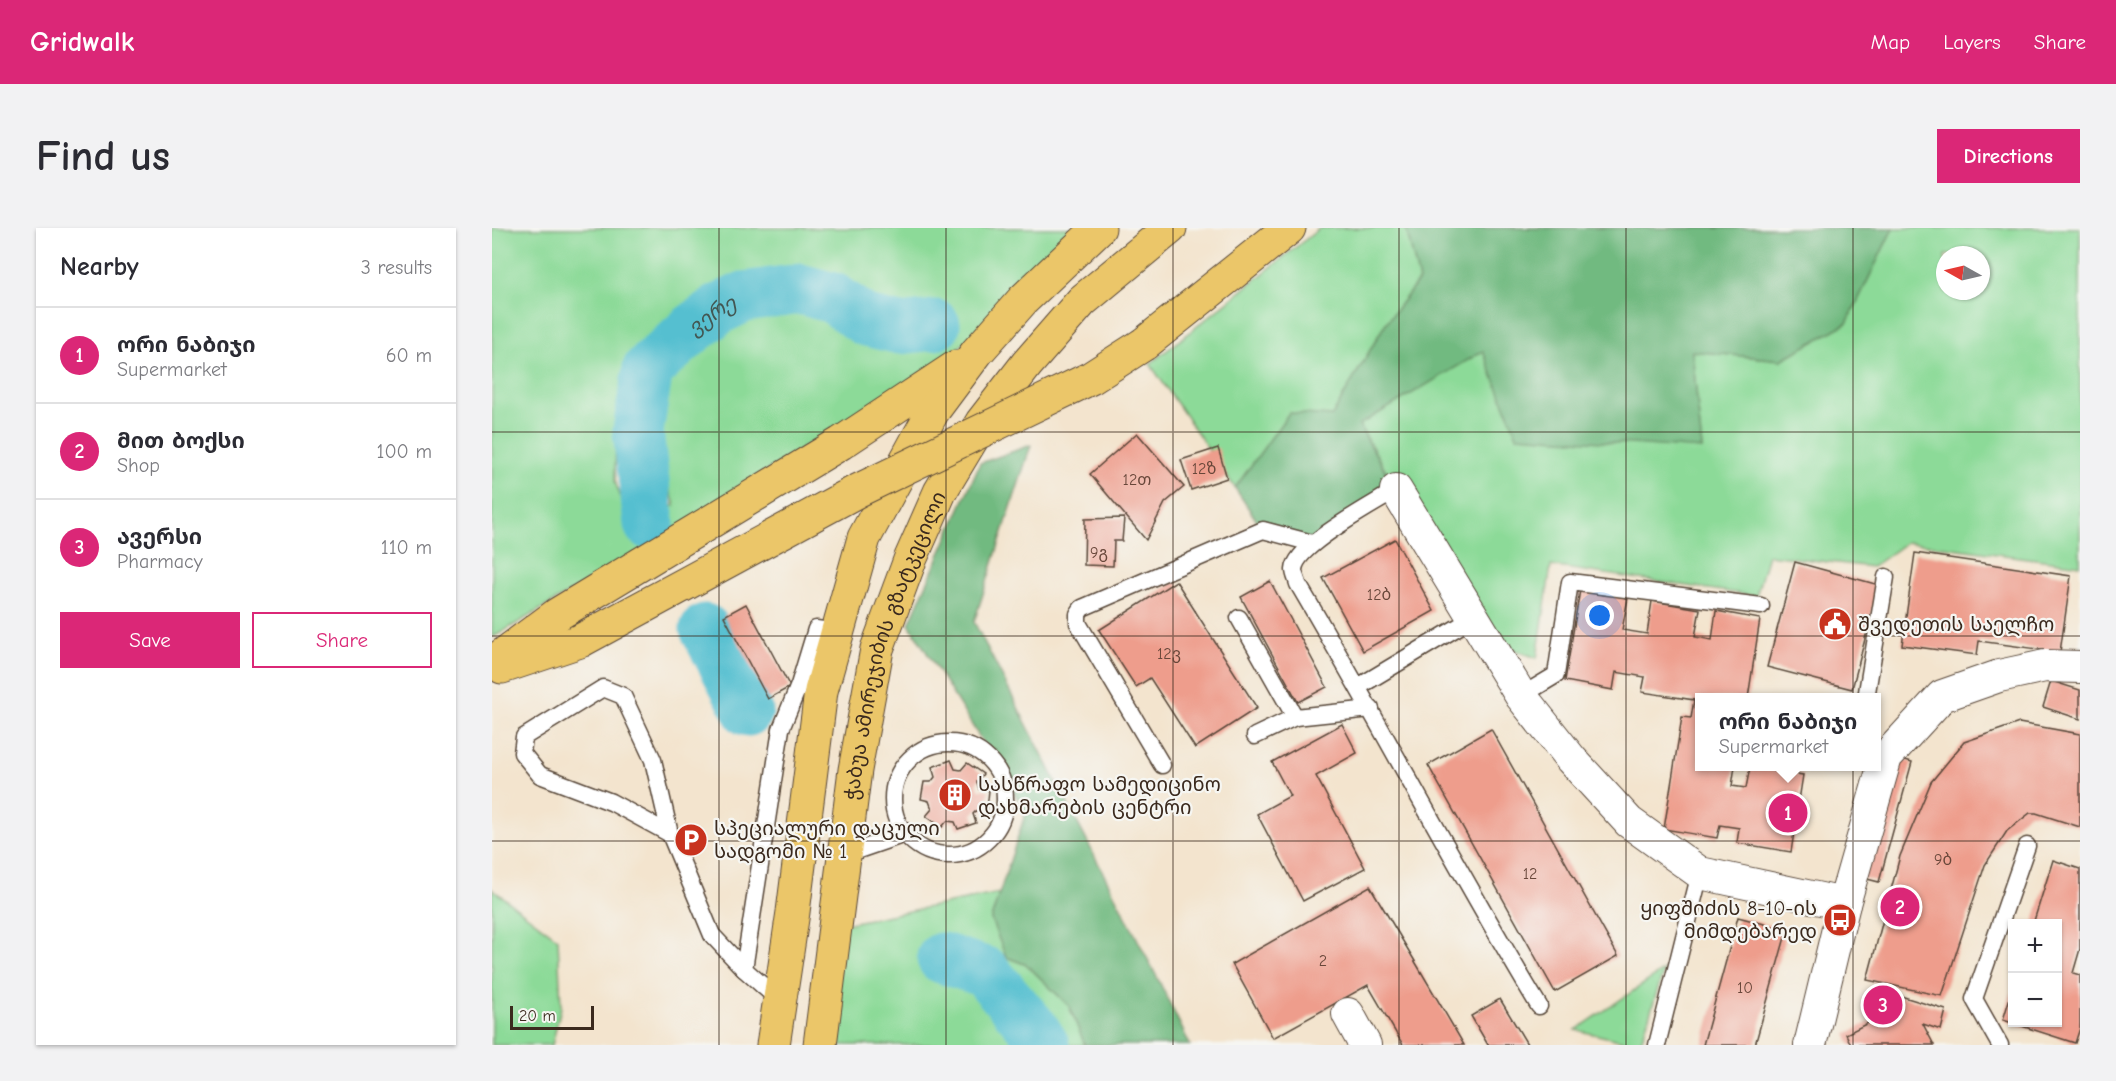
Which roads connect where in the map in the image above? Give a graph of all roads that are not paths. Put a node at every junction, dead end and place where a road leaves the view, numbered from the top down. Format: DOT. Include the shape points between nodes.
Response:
graph roads {
  1 [pos="1099,228"];
  2 [pos="1170,228"];
  3 [pos="1289,228"];
  4 [pos="977,352"];
  5 [pos="1396,490"];
  6 [pos="1312,543"];
  7 [pos="1886,578"];
  8 [pos="1761,606"];
  9 [pos="1239,618"];
  10 [pos="1473,618"];
  11 [pos="839,632"];
  12 [pos="492,663"];
  13 [pos="2080,665"];
  14 [pos="492,671"];
  15 [pos="1358,687"];
  16 [pos="1867,693"];
  17 [pos="1521,696"];
  18 [pos="1371,710"];
  19 [pos="1295,717"];
  20 [pos="1254,736"];
  21 [pos="1881,752"];
  22 [pos="1162,765"];
  23 [pos="1876,771"];
  24 [pos="670,834"];
  25 [pos="905,834"];
  26 [pos="2027,846"];
  27 [pos="844,855"];
  28 [pos="1700,873"];
  29 [pos="1844,904"];
  30 [pos="744,969"];
  31 [pos="780,1001"];
  32 [pos="1539,1006"];
  33 [pos="1348,1014"];
  34 [pos="773,1045"];
  35 [pos="820,1045"];
  36 [pos="1365,1045"];
  37 [pos="1657,1045"];
  38 [pos="1810,1045"];
  39 [pos="2000,1045"];
  1 -- 4 [label="main road" via="1023,300"];
  2 -- 27 [label="main road, ჭაბუა ამირეჯიბის გზატკეცილი" via="1082,302 1027,364 982,422 940,492 877,649"];
  3 -- 14 [label="main road, bridge" via="1144,344 1091,378 857,491 580,641"];
  4 -- 11 [label="main road" via="933,411 864,538"];
  4 -- 12 [label="main road" via="841,443 558,614"];
  5 -- 6 [label="lane"];
  5 -- 10 [label="street"];
  6 -- 15 [label="lane" via="1300,554 1294,570 1298,584"];
  6 -- 22 [label="lane" via="1263,530 1082,608 1078,623"];
  7 -- 16 [label="lane"];
  8 -- 17 [label="lane" via="1570,582 1556,675"];
  9 -- 19 [label="lane"];
  10 -- 15 [label="lane"];
  10 -- 17 [label="street"];
  11 -- 30 [label="lane" via="816,629 781,729"];
  11 -- 31 [label="main road" via="821,691"];
  13 -- 21 [label="street" via="2045,666 1999,676 1942,696"];
  15 -- 18 [label="lane"];
  17 -- 28 [label="street" via="1571,759 1629,822"];
  18 -- 19 [label="lane"];
  18 -- 32 [label="lane"];
  19 -- 20 [label="lane"];
  23 -- 29 [label="street"];
  24 -- 24 [label="lane" via="611,802 540,775 522,753 524,737 603,688 622,696 653,760"];
  24 -- 30 [label="lane" via="712,935"];
  25 -- 25 [label="lane" via="918,847 936,854 954,856 972,851 999,826 1005,808 1005,789 999,771 972,747 953,742 935,744 918,752 895,781 896,818"];
  25 -- 27 [label="lane"];
  26 -- 39 [label="lane" via="1974,999"];
  27 -- 35 [label="main road, ჭაბუა ამირეჯიბის გზატკეცილი"];
  28 -- 29 [label="street"];
  28 -- 37 [label="lane"];
  29 -- 38 [label="street"];
  30 -- 31 [label="lane"];
  31 -- 34 [label="main road"];
  33 -- 36 [label="street"];
}
